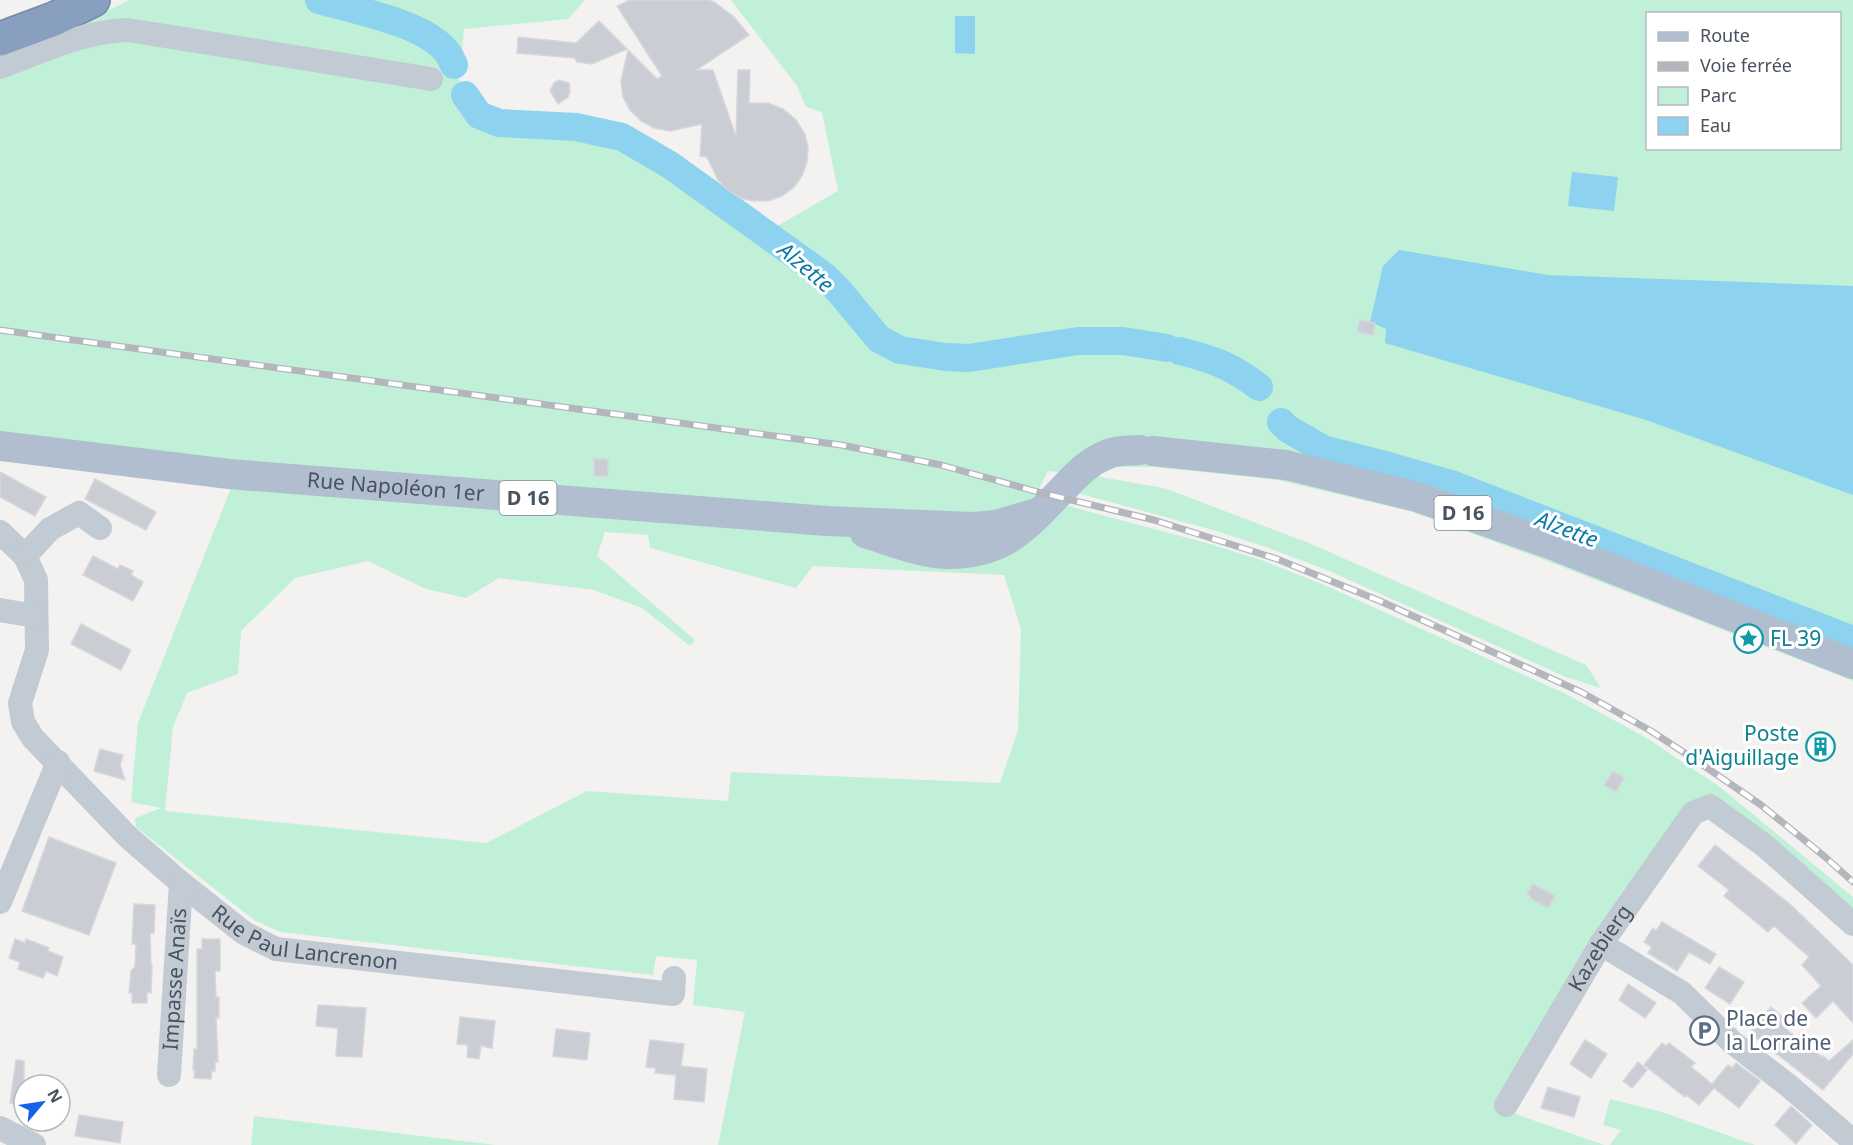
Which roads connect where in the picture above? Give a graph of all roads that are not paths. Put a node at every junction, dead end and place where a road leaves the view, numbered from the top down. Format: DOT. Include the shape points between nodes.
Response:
graph roads {
  1 [pos="46,0"];
  2 [pos="93,0"];
  3 [pos="0,16"];
  4 [pos="0,39"];
  5 [pos="0,67"];
  6 [pos="431,79"];
  7 [pos="0,446"];
  8 [pos="100,528"];
  9 [pos="0,532"];
  10 [pos="25,556"];
  11 [pos="0,610"];
  12 [pos="36,615"];
  13 [pos="1853,664"];
  14 [pos="11,721"];
  15 [pos="58,762"];
  16 [pos="181,883"];
  17 [pos="0,902"];
  18 [pos="1853,924"];
  19 [pos="1601,944"];
  20 [pos="674,978"];
  21 [pos="169,1075"];
  22 [pos="1506,1105"];
  23 [pos="0,1128"];
  24 [pos="1853,1141"];
  25 [pos="34,1145"];
  1 -- 3 [label="highway"];
  2 -- 4 [label="highway"];
  5 -- 6 [label="street" via="92,34 128,30"];
  7 -- 13 [label="main road, Rue Napoléon 1er / D 16" via="221,473 827,521 908,547 948,554 1002,544 1022,531 1085,466 1110,453 1146,450 1286,465 1417,497 1550,544"];
  8 -- 10 [label="street" via="80,513 50,529"];
  9 -- 10 [label="street"];
  10 -- 12 [label="street" via="36,580"];
  11 -- 12 [label="street"];
  12 -- 14 [label="street" via="37,650"];
  14 -- 15 [label="street, Rue Paul Lancrenon"];
  15 -- 16 [label="street, Rue Paul Lancrenon" via="127,836"];
  15 -- 17 [label="street"];
  16 -- 20 [label="street, Rue Paul Lancrenon" via="244,933 276,949 673,994"];
  16 -- 21 [label="street, Impasse Anaïs"];
  18 -- 19 [label="street, Kazebierg" via="1765,846 1710,806 1693,813"];
  19 -- 22 [label="street, Kazebierg"];
  19 -- 24 [label="street" via="1682,993 1732,1042"];
  23 -- 25 [label="street"];
}
